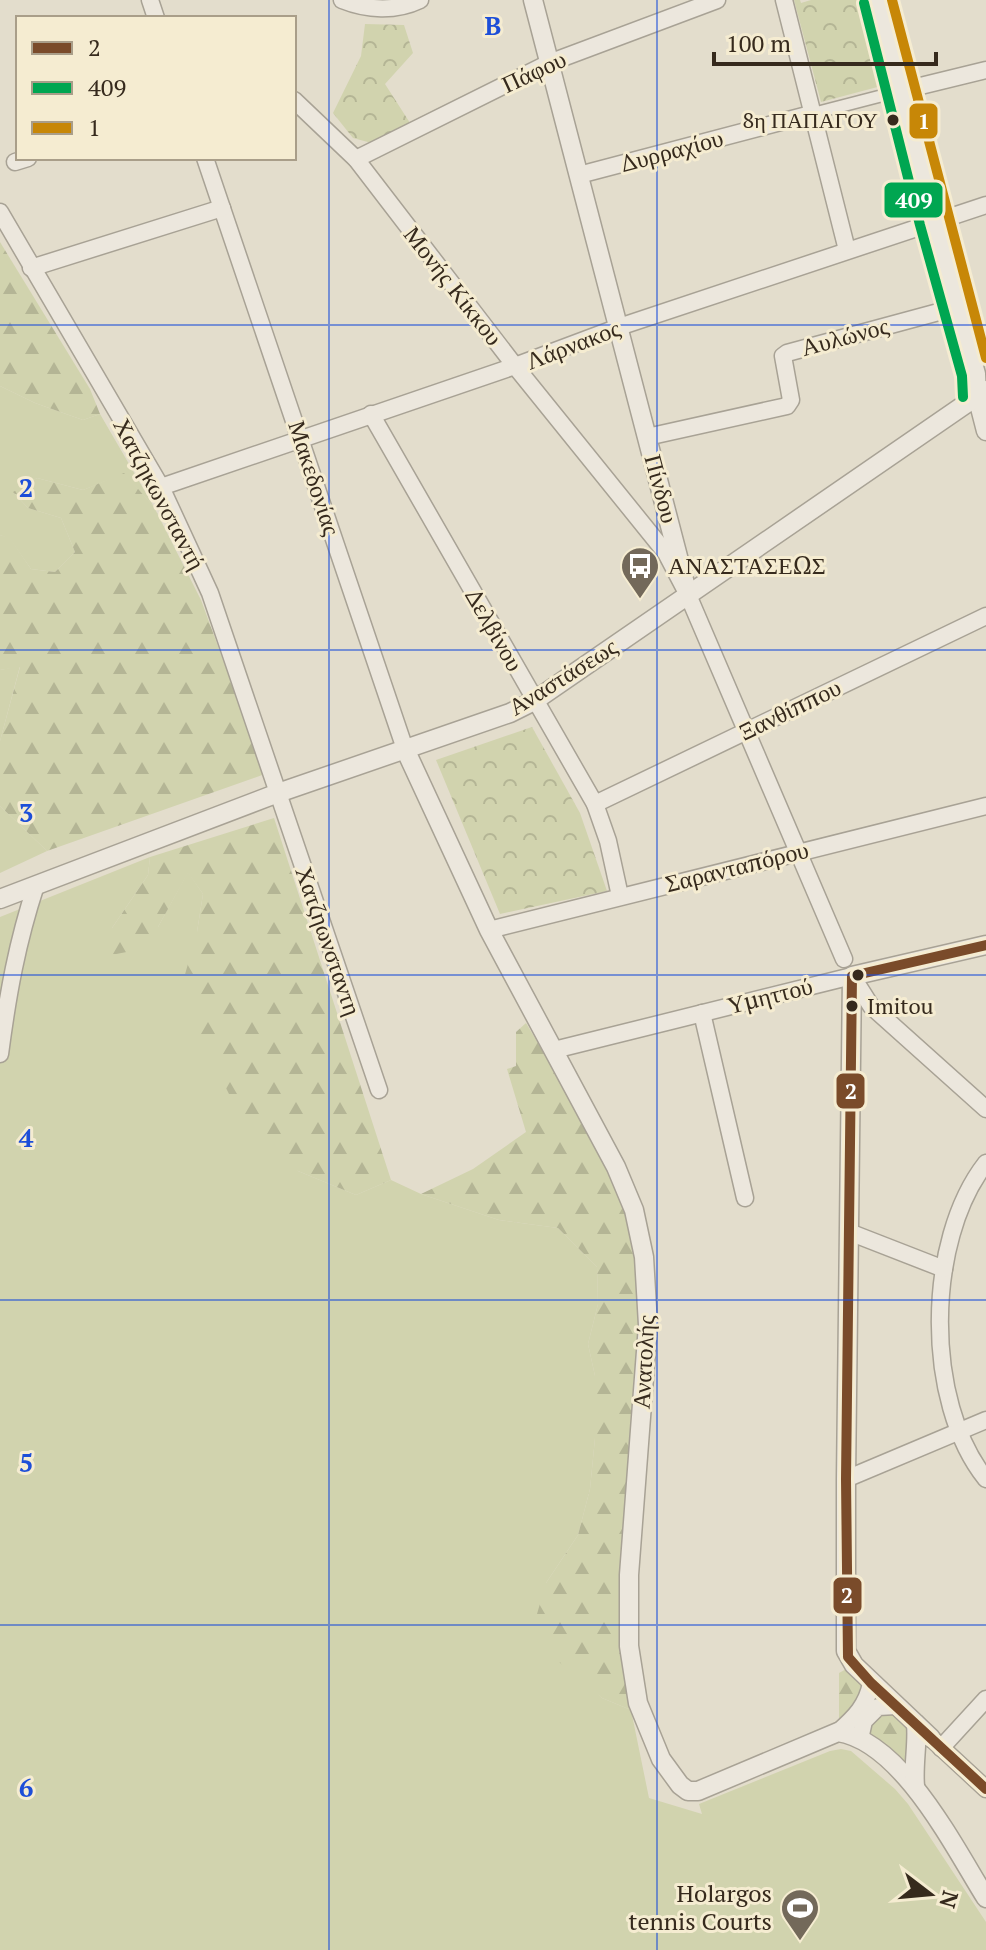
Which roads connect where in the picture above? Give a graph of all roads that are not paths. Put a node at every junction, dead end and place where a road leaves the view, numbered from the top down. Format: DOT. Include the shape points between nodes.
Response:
graph roads {
  1 [pos="342,0"];
  2 [pos="420,0"];
  3 [pos="533,0"];
  4 [pos="717,0"];
  5 [pos="784,0"];
  6 [pos="878,0"];
  7 [pos="549,63"];
  8 [pos="986,70"];
  9 [pos="900,91"];
  10 [pos="296,102"];
  11 [pos="811,114"];
  12 [pos="356,159"];
  13 [pos="206,160"];
  14 [pos="579,175"];
  15 [pos="986,205"];
  16 [pos="222,208"];
  17 [pos="0,212"];
  18 [pos="934,222"];
  19 [pos="847,250"];
  20 [pos="31,268"];
  21 [pos="957,307"];
  22 [pos="619,327"];
  23 [pos="515,366"];
  24 [pos="982,393"];
  25 [pos="371,414"];
  26 [pos="986,431"];
  27 [pos="647,437"];
  28 [pos="300,438"];
  29 [pos="161,487"];
  30 [pos="688,595"];
  31 [pos="986,616"];
  32 [pos="534,701"];
  33 [pos="747,731"];
  34 [pos="405,749"];
  35 [pos="278,793"];
  36 [pos="595,804"];
  37 [pos="986,806"];
  38 [pos="796,852"];
  39 [pos="36,885"];
  40 [pos="620,896"];
  41 [pos="0,899"];
  42 [pos="489,930"];
  43 [pos="986,945"];
  44 [pos="848,967"];
  45 [pos="702,1013"];
  46 [pos="554,1050"];
  47 [pos="0,1054"];
  48 [pos="379,1090"];
  49 [pos="986,1109"];
  50 [pos="986,1163"];
  51 [pos="745,1198"];
  52 [pos="849,1232"];
  53 [pos="944,1269"];
  54 [pos="986,1420"];
  55 [pos="958,1432"];
  56 [pos="846,1479"];
  57 [pos="986,1479"];
  58 [pos="871,1683"];
  59 [pos="986,1699"];
  60 [pos="896,1706"];
  61 [pos="916,1724"];
  62 [pos="838,1732"];
  63 [pos="860,1739"];
  64 [pos="936,1743"];
  65 [pos="915,1786"];
  66 [pos="986,1789"];
  67 [pos="986,1898"];
  1 -- 2 [label="street" via="382,8"];
  3 -- 7 [label="street, Πίνδου"];
  4 -- 7 [label="street, Πάφου"];
  5 -- 11 [label="street"];
  6 -- 9 [label="street"];
  7 -- 12 [label="street, Πάφου"];
  7 -- 14 [label="street, Πίνδου"];
  8 -- 9 [label="street"];
  9 -- 11 [label="street"];
  9 -- 18 [label="street"];
  10 -- 12 [label="street, Μονής Κίκκου"];
  11 -- 14 [label="street, Δυρραχίου"];
  11 -- 19 [label="street"];
  12 -- 23 [label="street, Μονής Κίκκου"];
  13 -- 16 [label="street, Μακεδονίας"];
  14 -- 22 [label="street, Πίνδου"];
  15 -- 18 [label="street, Λάρνακος"];
  16 -- 20 [label="street"];
  16 -- 28 [label="street, Μακεδονίας"];
  17 -- 20 [label="street, Χατζηκωνσταντή"];
  18 -- 19 [label="street, Λάρνακος"];
  18 -- 21 [label="street"];
  19 -- 22 [label="street, Λάρνακος"];
  20 -- 29 [label="street, Χατζηκωνσταντή"];
  21 -- 24 [label="street"];
  21 -- 27 [label="street, Αυλώνος" via="787,353 787,406"];
  22 -- 23 [label="street, Λάρνακος"];
  22 -- 27 [label="street, Πίνδου"];
  23 -- 25 [label="street, Λάρνακος"];
  23 -- 30 [label="street, Μονής Κίκκου" via="666,553"];
  24 -- 26 [label="street"];
  24 -- 30 [label="street, Αναστάσεως"];
  25 -- 28 [label="street, Λάρνακος"];
  25 -- 32 [label="street, Δελβίνου"];
  27 -- 30 [label="street, Πίνδου"];
  28 -- 29 [label="street, Λάρνακος"];
  28 -- 34 [label="street, Μακεδονίας"];
  29 -- 35 [label="street, Χατζηκωνσταντή" via="210,593"];
  30 -- 32 [label="street, Αναστάσεως"];
  30 -- 33 [label="street, Πίνδου"];
  31 -- 33 [label="street, Ξανθίππου"];
  32 -- 34 [label="street, Αναστάσεως"];
  32 -- 36 [label="street, Δελβίνου"];
  33 -- 36 [label="street, Ξανθίππου"];
  33 -- 38 [label="street, Πίνδου"];
  34 -- 35 [label="street, Αναστάσεως"];
  34 -- 42 [label="street, Ανατολής"];
  35 -- 39 [label="street, Αναστάσεως"];
  35 -- 48 [label="street, Χατζηωνσταντη"];
  36 -- 40 [label="street, Δελβίνου"];
  37 -- 38 [label="street, Σαρανταπόρου"];
  38 -- 40 [label="street, Σαρανταπόρου"];
  38 -- 44 [label="street, Πίνδου"];
  39 -- 41 [label="street, Αναστάσεως"];
  39 -- 47 [label="street" via="9,983"];
  40 -- 42 [label="street, Σαρανταπόρου"];
  42 -- 46 [label="street, Ανατολής"];
  43 -- 44 [label="street, Υμηττού"];
  44 -- 45 [label="street, Υμηττού"];
  44 -- 49 [label="street, Πίνδου" via="871,1006"];
  44 -- 52 [label="street"];
  45 -- 46 [label="street, Υμηττού"];
  45 -- 51 [label="street"];
  46 -- 62 [label="street, Ανατολής" via="616,1167 634,1210 644,1257 648,1325 629,1575 629,1646 638,1703 649,1731 661,1759 688,1791"];
  50 -- 53 [label="street" via="958,1216"];
  52 -- 53 [label="street"];
  52 -- 56 [label="street"];
  53 -- 55 [label="street" via="940,1337 944,1381"];
  54 -- 55 [label="street"];
  55 -- 56 [label="street"];
  55 -- 57 [label="street"];
  56 -- 58 [label="street" via="846,1651"];
  58 -- 60 [label="street"];
  58 -- 62 [label="street, Ανατολής" via="861,1710"];
  59 -- 64 [label="street"];
  60 -- 61 [label="street"];
  60 -- 63 [label="street" via="878,1707 864,1721"];
  61 -- 64 [label="street"];
  61 -- 65 [label="street"];
  62 -- 63 [label="street"];
  63 -- 65 [label="street"];
  64 -- 66 [label="street"];
  65 -- 67 [label="street"];
}
